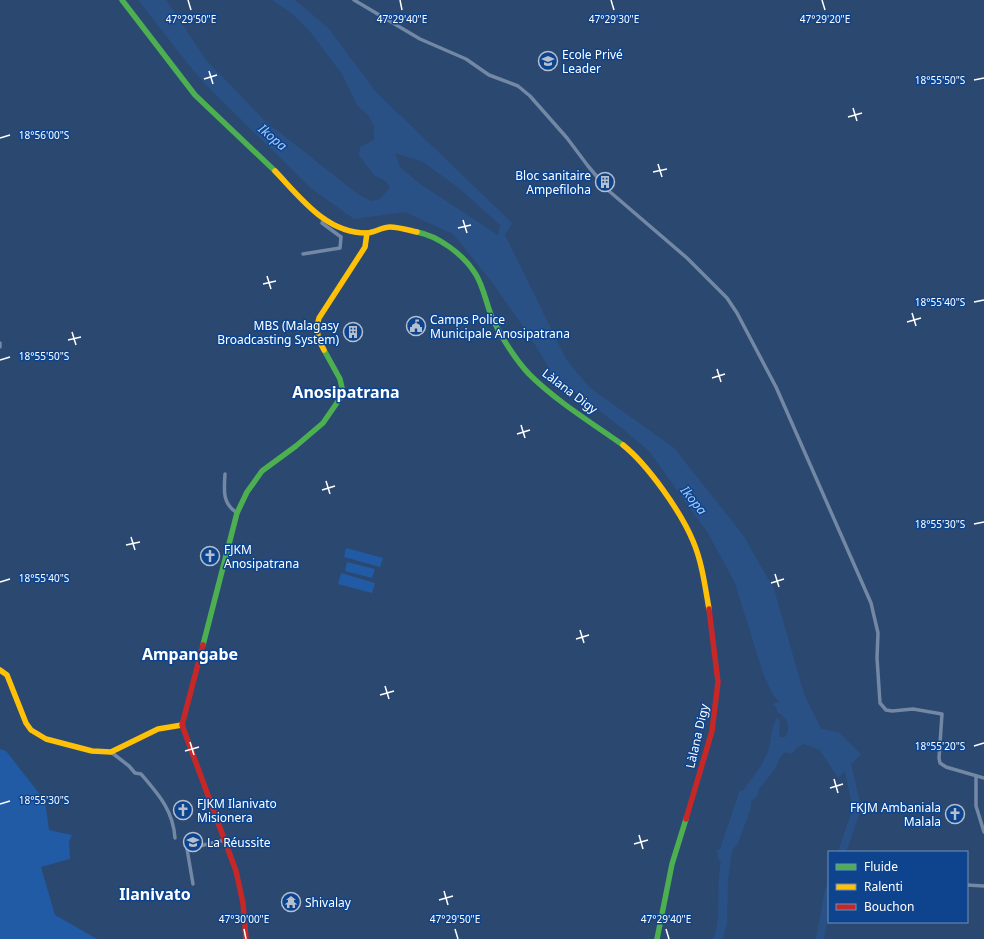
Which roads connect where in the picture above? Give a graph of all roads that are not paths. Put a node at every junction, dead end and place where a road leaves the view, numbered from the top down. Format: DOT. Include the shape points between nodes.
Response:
graph roads {
  1 [pos="122,0"];
  2 [pos="354,0"];
  3 [pos="361,2"];
  4 [pos="324,219"];
  5 [pos="367,233"];
  6 [pos="303,254"];
  7 [pos="0,343"];
  8 [pos="0,347"];
  9 [pos="225,474"];
  10 [pos="237,513"];
  11 [pos="0,670"];
  12 [pos="182,725"];
  13 [pos="111,752"];
  14 [pos="976,776"];
  15 [pos="984,778"];
  16 [pos="984,832"];
  17 [pos="175,838"];
  18 [pos="225,840"];
  19 [pos="193,884"];
  20 [pos="968,884"];
  21 [pos="984,886"];
  22 [pos="246,939"];
  23 [pos="657,939"];
  1 -- 4 [label="main road, Làlana Digy" via="196,95"];
  2 -- 3 [label="street"];
  3 -- 14 [label="street" via="420,39 466,59 489,75 518,86 567,138 609,191 687,258 727,298 776,388 871,603 878,633 880,703 886,710 913,709 942,714 938,758 940,763"];
  4 -- 5 [label="main road, Làlana Digy" via="351,231"];
  4 -- 6 [label="street" via="322,223 341,237 340,248"];
  5 -- 10 [label="main road" via="365,247 317,322 317,338 338,375 342,386 341,396 331,414 300,444 260,474 246,492"];
  5 -- 23 [label="main road, Làlana Digy" via="389,227 413,230 445,244 460,256 475,273 502,337 528,373 633,455 663,489 693,541 705,584 718,682 712,731 672,864"];
  7 -- 8 [label="street"];
  9 -- 10 [label="street" via="223,491 229,507"];
  10 -- 12 [label="main road"];
  11 -- 13 [label="main road" via="7,675 31,730 46,739 92,751"];
  12 -- 13 [label="main road" via="158,728"];
  12 -- 18 [label="main road"];
  13 -- 17 [label="street" via="135,773 141,774 168,807 174,824"];
  14 -- 15 [label="street"];
  14 -- 16 [label="street" via="976,806"];
  18 -- 19 [label="street" via="187,849"];
  18 -- 22 [label="main road" via="236,871 243,903"];
  20 -- 21 [label="street"];
}
